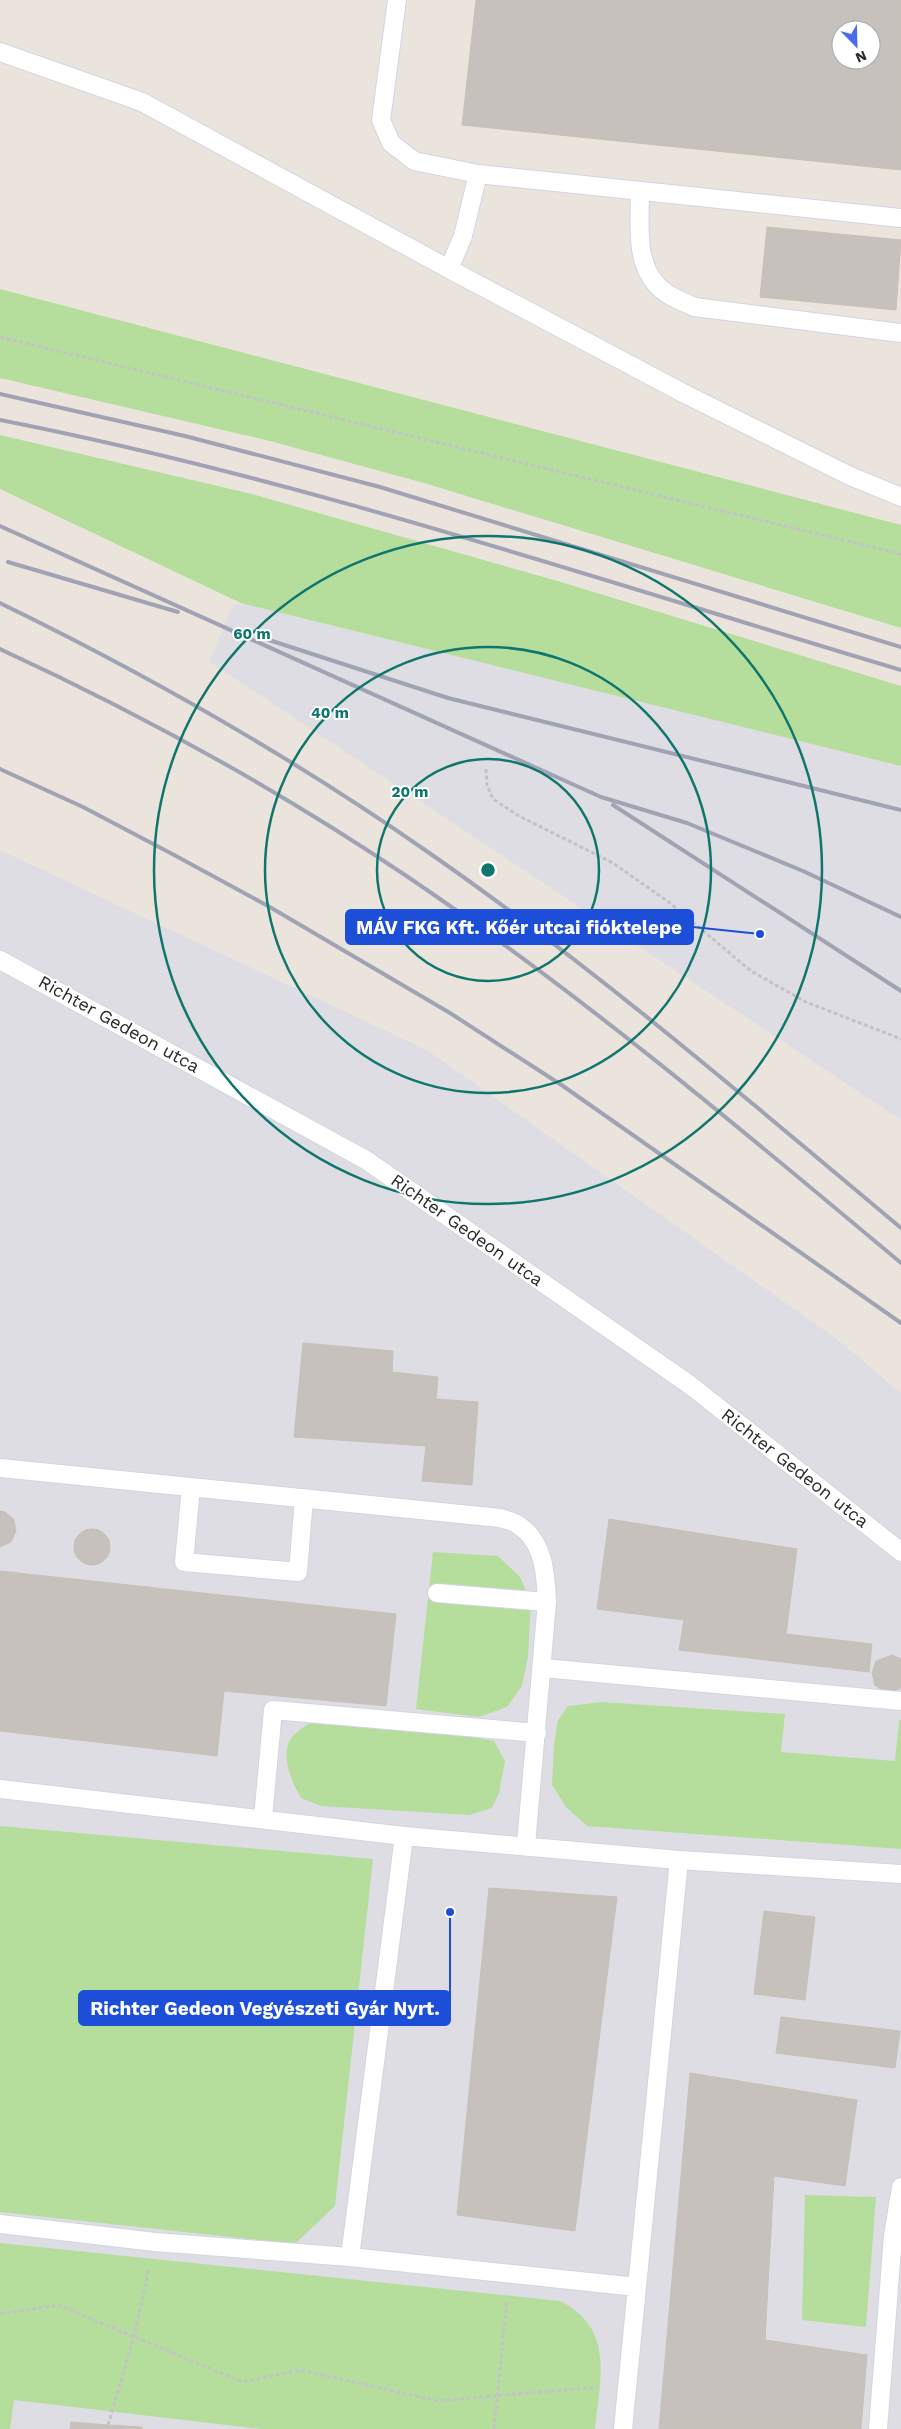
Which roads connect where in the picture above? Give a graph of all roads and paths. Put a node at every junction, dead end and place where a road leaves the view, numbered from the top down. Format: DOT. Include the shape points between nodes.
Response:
graph roads {
  1 [pos="397,0"];
  2 [pos="0,52"];
  3 [pos="478,174"];
  4 [pos="640,191"];
  5 [pos="901,218"];
  6 [pos="449,269"];
  7 [pos="901,332"];
  8 [pos="0,337"];
  9 [pos="901,496"];
  10 [pos="901,554"];
  11 [pos="486,769"];
  12 [pos="0,960"];
  13 [pos="901,1039"];
  14 [pos="0,1468"];
  15 [pos="190,1487"];
  16 [pos="304,1498"];
  17 [pos="901,1552"];
  18 [pos="438,1593"];
  19 [pos="547,1602"];
  20 [pos="543,1668"];
  21 [pos="901,1701"];
  22 [pos="537,1733"];
  23 [pos="0,1789"];
  24 [pos="263,1818"];
  25 [pos="404,1836"];
  26 [pos="526,1845"];
  27 [pos="678,1860"];
  28 [pos="901,1874"];
  29 [pos="901,2187"];
  30 [pos="0,2224"];
  31 [pos="155,2242"];
  32 [pos="350,2257"];
  33 [pos="509,2273"];
  34 [pos="637,2287"];
  35 [pos="0,2314"];
  36 [pos="134,2336"];
  37 [pos="628,2384"];
  38 [pos="498,2395"];
  39 [pos="108,2425"];
  40 [pos="494,2429"];
  41 [pos="623,2429"];
  42 [pos="878,2429"];
  1 -- 3 [label="lane" via="381,120 391,143 414,161"];
  2 -- 6 [label="lane" via="142,102"];
  3 -- 4 [label="lane"];
  3 -- 6 [label="lane" via="463,236"];
  4 -- 5 [label="lane"];
  4 -- 7 [label="lane" via="643,262 652,279 666,293 694,306"];
  6 -- 9 [label="lane" via="776,440 850,476"];
  8 -- 10 [label="path"];
  11 -- 13 [label="path" via="487,785 493,799 519,816 613,863 670,903 751,970 806,1002"];
  12 -- 17 [label="lane, Richter Gedeon utca" via="366,1160 690,1385"];
  14 -- 15 [label="lane"];
  15 -- 16 [label="lane"];
  15 -- 16 [label="lane" via="184,1562 298,1572"];
  16 -- 19 [label="lane" via="500,1518 518,1525 541,1554 546,1573"];
  18 -- 19 [label="lane"];
  19 -- 20 [label="lane"];
  20 -- 21 [label="lane"];
  20 -- 22 [label="lane"];
  22 -- 24 [label="lane" via="273,1710"];
  22 -- 26 [label="lane"];
  23 -- 24 [label="lane"];
  24 -- 25 [label="lane"];
  25 -- 26 [label="lane"];
  25 -- 32 [label="lane"];
  26 -- 27 [label="lane"];
  27 -- 28 [label="lane"];
  27 -- 34 [label="lane"];
  29 -- 42 [label="lane"];
  30 -- 31 [label="lane"];
  31 -- 32 [label="lane"];
  31 -- 36 [label="path"];
  32 -- 33 [label="lane"];
  33 -- 34 [label="lane"];
  33 -- 38 [label="path"];
  34 -- 37 [label="lane"];
  35 -- 36 [label="path" via="58,2305"];
  36 -- 38 [label="path" via="242,2382 300,2370 438,2401"];
  36 -- 39 [label="path"];
  37 -- 38 [label="path"];
  37 -- 41 [label="lane"];
  38 -- 40 [label="path"];
}
